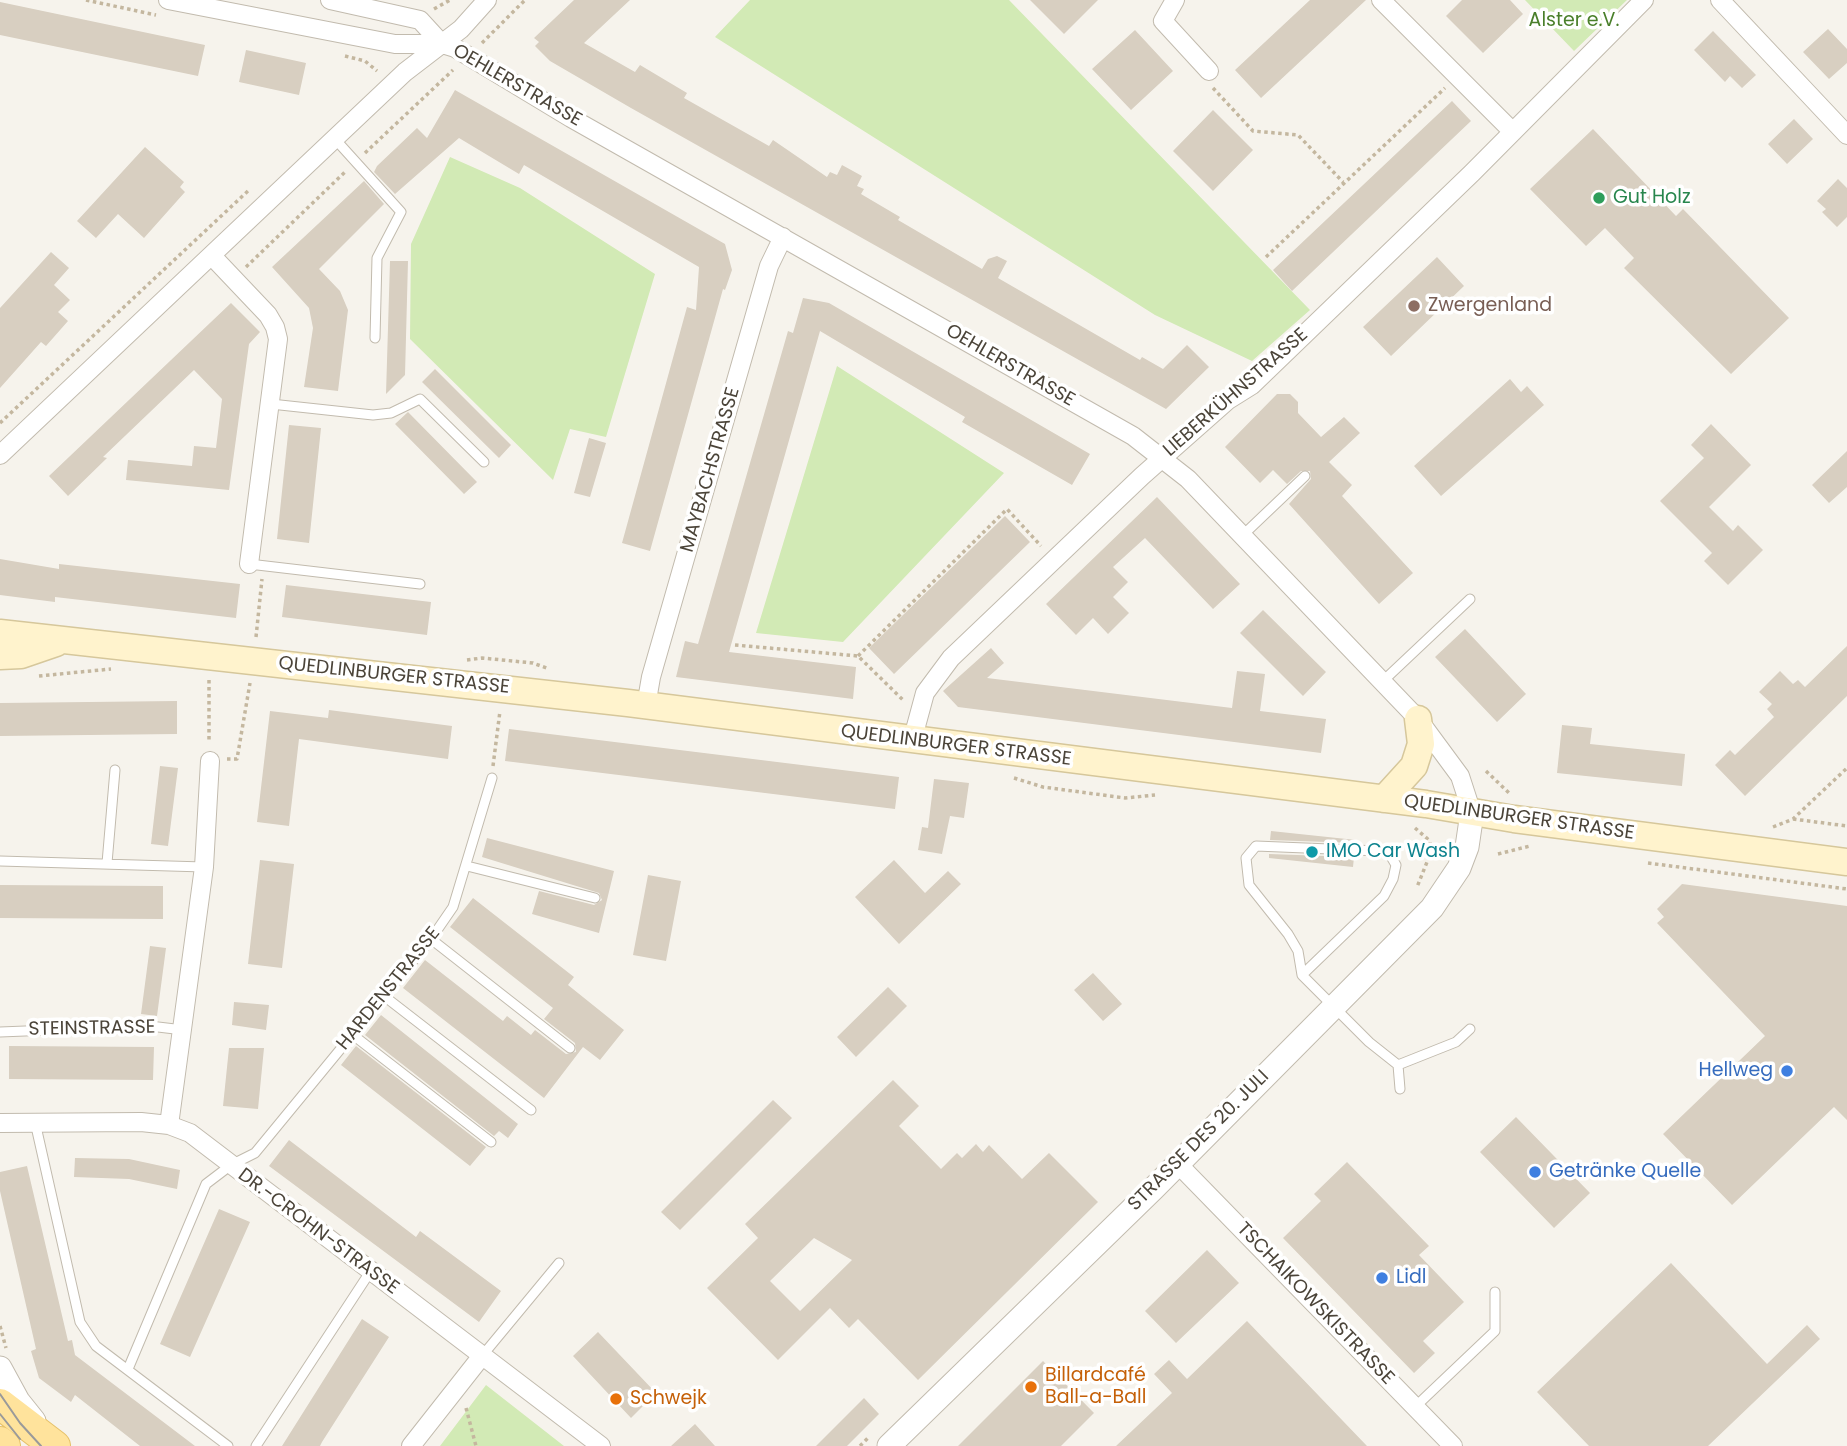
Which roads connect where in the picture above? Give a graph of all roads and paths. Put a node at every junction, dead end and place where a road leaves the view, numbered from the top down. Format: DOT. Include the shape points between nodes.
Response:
graph roads {
  1 [pos="168,0"];
  2 [pos="330,0"];
  3 [pos="487,0"];
  4 [pos="525,0"];
  5 [pos="1175,0"];
  6 [pos="1381,0"];
  7 [pos="1644,0"];
  8 [pos="1720,0"];
  9 [pos="396,44"];
  10 [pos="442,44"];
  11 [pos="469,55"];
  12 [pos="377,71"];
  13 [pos="1209,71"];
  14 [pos="1457,77"];
  15 [pos="1513,132"];
  16 [pos="1847,135"];
  17 [pos="335,139"];
  18 [pos="356,162"];
  19 [pos="1343,182"];
  20 [pos="256,183"];
  21 [pos="783,237"];
  22 [pos="212,256"];
  23 [pos="1266,257"];
  24 [pos="234,278"];
  25 [pos="375,338"];
  26 [pos="271,404"];
  27 [pos="0,423"];
  28 [pos="0,454"];
  29 [pos="1164,458"];
  30 [pos="484,462"];
  31 [pos="1305,476"];
  32 [pos="1242,536"];
  33 [pos="1053,560"];
  34 [pos="249,564"];
  35 [pos="420,584"];
  36 [pos="1470,598"];
  37 [pos="0,633"];
  38 [pos="65,640"];
  39 [pos="735,645"];
  40 [pos="209,655"];
  41 [pos="0,656"];
  42 [pos="858,656"];
  43 [pos="252,661"];
  44 [pos="1382,682"];
  45 [pos="503,688"];
  46 [pos="646,706"];
  47 [pos="917,713"];
  48 [pos="1418,719"];
  49 [pos="912,741"];
  50 [pos="210,761"];
  51 [pos="1847,768"];
  52 [pos="115,770"];
  53 [pos="492,778"];
  54 [pos="1384,799"];
  55 [pos="1472,813"];
  56 [pos="1847,826"];
  57 [pos="1531,846"];
  58 [pos="1498,854"];
  59 [pos="0,861"];
  60 [pos="1639,861"];
  61 [pos="1847,862"];
  62 [pos="107,863"];
  63 [pos="467,866"];
  64 [pos="204,867"];
  65 [pos="1847,889"];
  66 [pos="594,898"];
  67 [pos="430,939"];
  68 [pos="1302,975"];
  69 [pos="384,996"];
  70 [pos="1334,1006"];
  71 [pos="1470,1028"];
  72 [pos="183,1030"];
  73 [pos="0,1032"];
  74 [pos="353,1035"];
  75 [pos="570,1048"];
  76 [pos="1398,1065"];
  77 [pos="1400,1089"];
  78 [pos="531,1110"];
  79 [pos="35,1122"];
  80 [pos="0,1123"];
  81 [pos="169,1125"];
  82 [pos="491,1142"];
  83 [pos="1177,1163"];
  84 [pos="231,1165"];
  85 [pos="559,1263"];
  86 [pos="370,1272"];
  87 [pos="1495,1292"];
  88 [pos="481,1357"];
  89 [pos="0,1368"];
  90 [pos="128,1369"];
  91 [pos="457,1387"];
  92 [pos="0,1404"];
  93 [pos="1415,1407"];
  94 [pos="53,1445"];
  95 [pos="228,1446"];
  96 [pos="256,1446"];
  97 [pos="411,1446"];
  98 [pos="476,1446"];
  99 [pos="601,1446"];
  100 [pos="889,1446"];
  101 [pos="1453,1446"];
  1 -- 9 [label="street, OEHLERSTRASSE"];
  2 -- 10 [label="street, OEHLERSTRASSE" via="420,20"];
  3 -- 10 [label="street"];
  4 -- 11 [label="path"];
  5 -- 13 [label="street" via="1163,20"];
  6 -- 14 [label="street"];
  7 -- 15 [label="street, LIEBERKÜHNSTRASSE"];
  8 -- 16 [label="street"];
  9 -- 10 [label="street, OEHLERSTRASSE"];
  9 -- 12 [label="path"];
  10 -- 11 [label="street, OEHLERSTRASSE"];
  10 -- 17 [label="street" via="405,72"];
  11 -- 18 [label="path"];
  11 -- 21 [label="street, OEHLERSTRASSE"];
  13 -- 19 [label="path" via="1208,83 1253,131 1298,135"];
  14 -- 15 [label="street"];
  14 -- 19 [label="path"];
  15 -- 29 [label="street, LIEBERKÜHNSTRASSE" via="1252,385 1228,400"];
  17 -- 18 [label="lane"];
  17 -- 22 [label="street"];
  18 -- 24 [label="path"];
  18 -- 25 [label="lane" via="401,212 377,258"];
  19 -- 23 [label="path"];
  20 -- 27 [label="path"];
  21 -- 29 [label="street, OEHLERSTRASSE"];
  21 -- 46 [label="street, MAYBACHSTRASSE" via="769,266"];
  22 -- 24 [label="street"];
  22 -- 28 [label="street"];
  24 -- 26 [label="street" via="275,327 278,339"];
  26 -- 30 [label="lane" via="373,415 391,413 420,399"];
  26 -- 34 [label="street"];
  29 -- 32 [label="street, OEHLERSTRASSE"];
  29 -- 33 [label="street, LIEBERKÜHNSTRASSE"];
  31 -- 32 [label="lane"];
  32 -- 44 [label="street, OEHLERSTRASSE"];
  33 -- 42 [label="path" via="1007,509"];
  33 -- 47 [label="street, LIEBERKÜHNSTRASSE" via="951,658 925,693"];
  34 -- 35 [label="lane"];
  34 -- 43 [label="path" via="262,577"];
  36 -- 44 [label="lane"];
  37 -- 38 [label="main road, QUEDLINBURGER STRASSE"];
  38 -- 40 [label="main road, QUEDLINBURGER STRASSE"];
  38 -- 41 [label="main road, QUEDLINBURGER STRASSE" via="21,655"];
  39 -- 42 [label="path"];
  40 -- 43 [label="main road, QUEDLINBURGER STRASSE"];
  40 -- 50 [label="path"];
  42 -- 47 [label="path"];
  43 -- 45 [label="main road, QUEDLINBURGER STRASSE"];
  43 -- 50 [label="path" via="237,758"];
  44 -- 48 [label="street, OEHLERSTRASSE"];
  45 -- 46 [label="main road, QUEDLINBURGER STRASSE"];
  45 -- 53 [label="path"];
  46 -- 49 [label="main road, QUEDLINBURGER STRASSE"];
  47 -- 49 [label="street, LIEBERKÜHNSTRASSE"];
  48 -- 54 [label="main road" via="1421,744 1414,766"];
  48 -- 55 [label="street, OEHLERSTRASSE" via="1460,776"];
  49 -- 54 [label="main road, QUEDLINBURGER STRASSE"];
  50 -- 64 [label="street, STEINSTRASSE"];
  51 -- 56 [label="path" via="1793,819"];
  52 -- 62 [label="lane"];
  53 -- 63 [label="lane, HARDENSTRASSE"];
  54 -- 55 [label="main road, QUEDLINBURGER STRASSE"];
  55 -- 61 [label="main road, QUEDLINBURGER STRASSE"];
  55 -- 70 [label="street, STRASSE DES 20. JULI" via="1467,849 1447,888"];
  57 -- 58 [label="path"];
  59 -- 62 [label="lane"];
  60 -- 65 [label="path"];
  62 -- 64 [label="lane"];
  63 -- 66 [label="lane"];
  63 -- 67 [label="lane, HARDENSTRASSE" via="453,907"];
  64 -- 72 [label="street, STEINSTRASSE"];
  67 -- 69 [label="lane, HARDENSTRASSE"];
  67 -- 75 [label="lane"];
  68 -- 68 [label="lane" via="1384,896 1394,879 1396,865 1390,855 1270,845 1256,846 1246,858 1249,885 1289,934"];
  68 -- 70 [label="lane"];
  69 -- 74 [label="lane, HARDENSTRASSE"];
  69 -- 78 [label="lane"];
  70 -- 76 [label="lane"];
  70 -- 83 [label="street, STRASSE DES 20. JULI"];
  71 -- 76 [label="lane" via="1456,1042"];
  72 -- 73 [label="lane, STEINSTRASSE" via="150,1026"];
  72 -- 81 [label="street, STEINSTRASSE"];
  74 -- 82 [label="lane"];
  74 -- 84 [label="lane, HARDENSTRASSE" via="255,1153"];
  76 -- 77 [label="lane"];
  79 -- 80 [label="street, DR.-CROHN-STRASSE"];
  79 -- 81 [label="street, DR.-CROHN-STRASSE"];
  79 -- 90 [label="lane" via="80,1322 96,1346"];
  81 -- 84 [label="street, DR.-CROHN-STRASSE" via="190,1133"];
  83 -- 93 [label="street, TSCHAIKOWSKISTRASSE"];
  83 -- 100 [label="street, STRASSE DES 20. JULI"];
  84 -- 86 [label="street, DR.-CROHN-STRASSE"];
  84 -- 90 [label="lane, HARDENSTRASSE" via="206,1184"];
  85 -- 88 [label="lane"];
  86 -- 88 [label="street, DR.-CROHN-STRASSE"];
  86 -- 96 [label="lane"];
  87 -- 93 [label="lane" via="1495,1331"];
  88 -- 91 [label="street"];
  88 -- 99 [label="street, DR.-CROHN-STRASSE"];
  89 -- 94 [label="street" via="18,1401"];
  90 -- 95 [label="lane"];
  91 -- 97 [label="street"];
  91 -- 98 [label="path"];
  92 -- 94 [label="main road"];
  93 -- 101 [label="street, TSCHAIKOWSKISTRASSE"];
}
